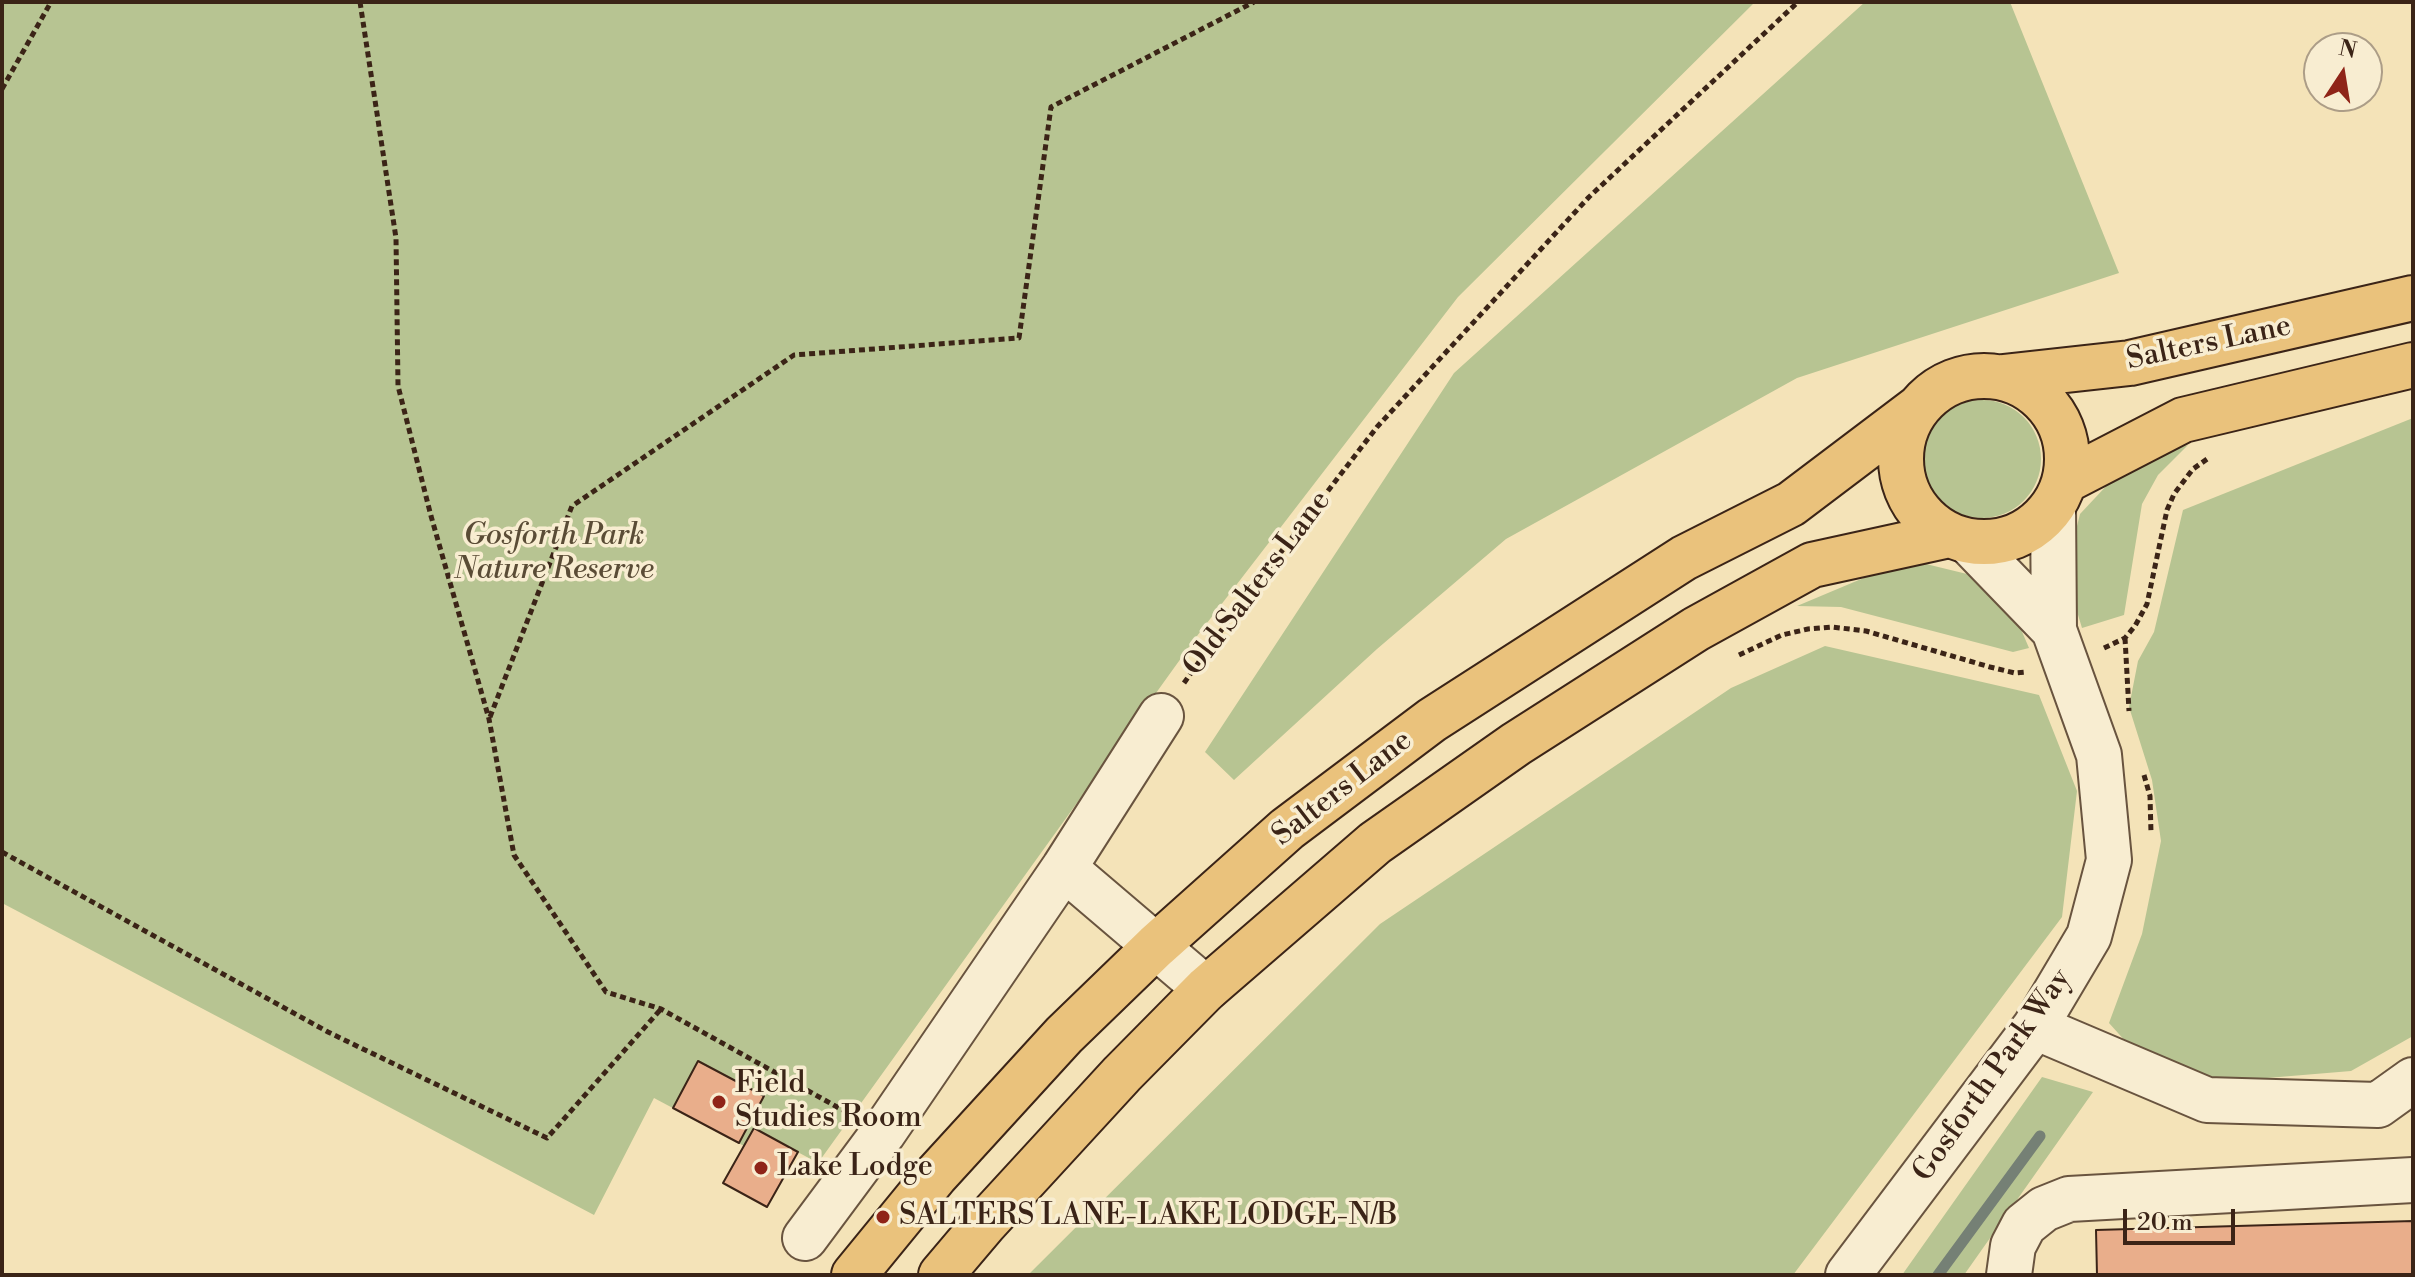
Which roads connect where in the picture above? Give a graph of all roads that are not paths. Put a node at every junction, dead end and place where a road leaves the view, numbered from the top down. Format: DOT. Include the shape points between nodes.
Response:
graph roads {
  1 [pos="2413,298"];
  2 [pos="2413,365"];
  3 [pos="2003,377"];
  4 [pos="1918,408"];
  5 [pos="2059,494"];
  6 [pos="1959,539"];
  7 [pos="2054,630"];
  8 [pos="1161,716"];
  9 [pos="1064,868"];
  10 [pos="1156,946"];
  11 [pos="1206,989"];
  12 [pos="2035,1027"];
  13 [pos="2409,1089"];
  14 [pos="2413,1180"];
  15 [pos="805,1238"];
  16 [pos="854,1275"];
  17 [pos="941,1275"];
  18 [pos="1848,1275"];
  19 [pos="2009,1275"];
  1 -- 3 [label="main road, Salters Lane" via="2130,363"];
  2 -- 5 [label="main road" via="2183,420"];
  3 -- 4 [label="main road" via="1966,377 1935,391"];
  3 -- 5 [label="main road" via="2026,386 2053,411 2067,446"];
  4 -- 6 [label="main road" via="1904,434 1904,484 1915,508"];
  4 -- 10 [label="main road, Salters Lane" via="1791,504 1684,558 1432,720 1287,829"];
  5 -- 6 [label="main road" via="2038,524 2019,536 1999,542"];
  5 -- 7 [label="street, Gosforth Park Way"];
  6 -- 7 [label="street, Gosforth Park Way"];
  6 -- 11 [label="main road, Salters Lane" via="1812,565 1696,629 1516,744 1375,843"];
  7 -- 12 [label="street, Gosforth Park Way" via="2099,755 2109,860 2089,936"];
  8 -- 9 [label="street"];
  9 -- 10 [label="street"];
  9 -- 15 [label="street"];
  10 -- 11 [label="street"];
  10 -- 16 [label="main road, Salters Lane" via="1064,1035 935,1176"];
  11 -- 17 [label="main road, Salters Lane"];
  12 -- 13 [label="street" via="2207,1100 2378,1105"];
  12 -- 18 [label="street, Gosforth Park Way"];
  14 -- 19 [label="street" via="2069,1199 2024,1225 2013,1246"];
}
